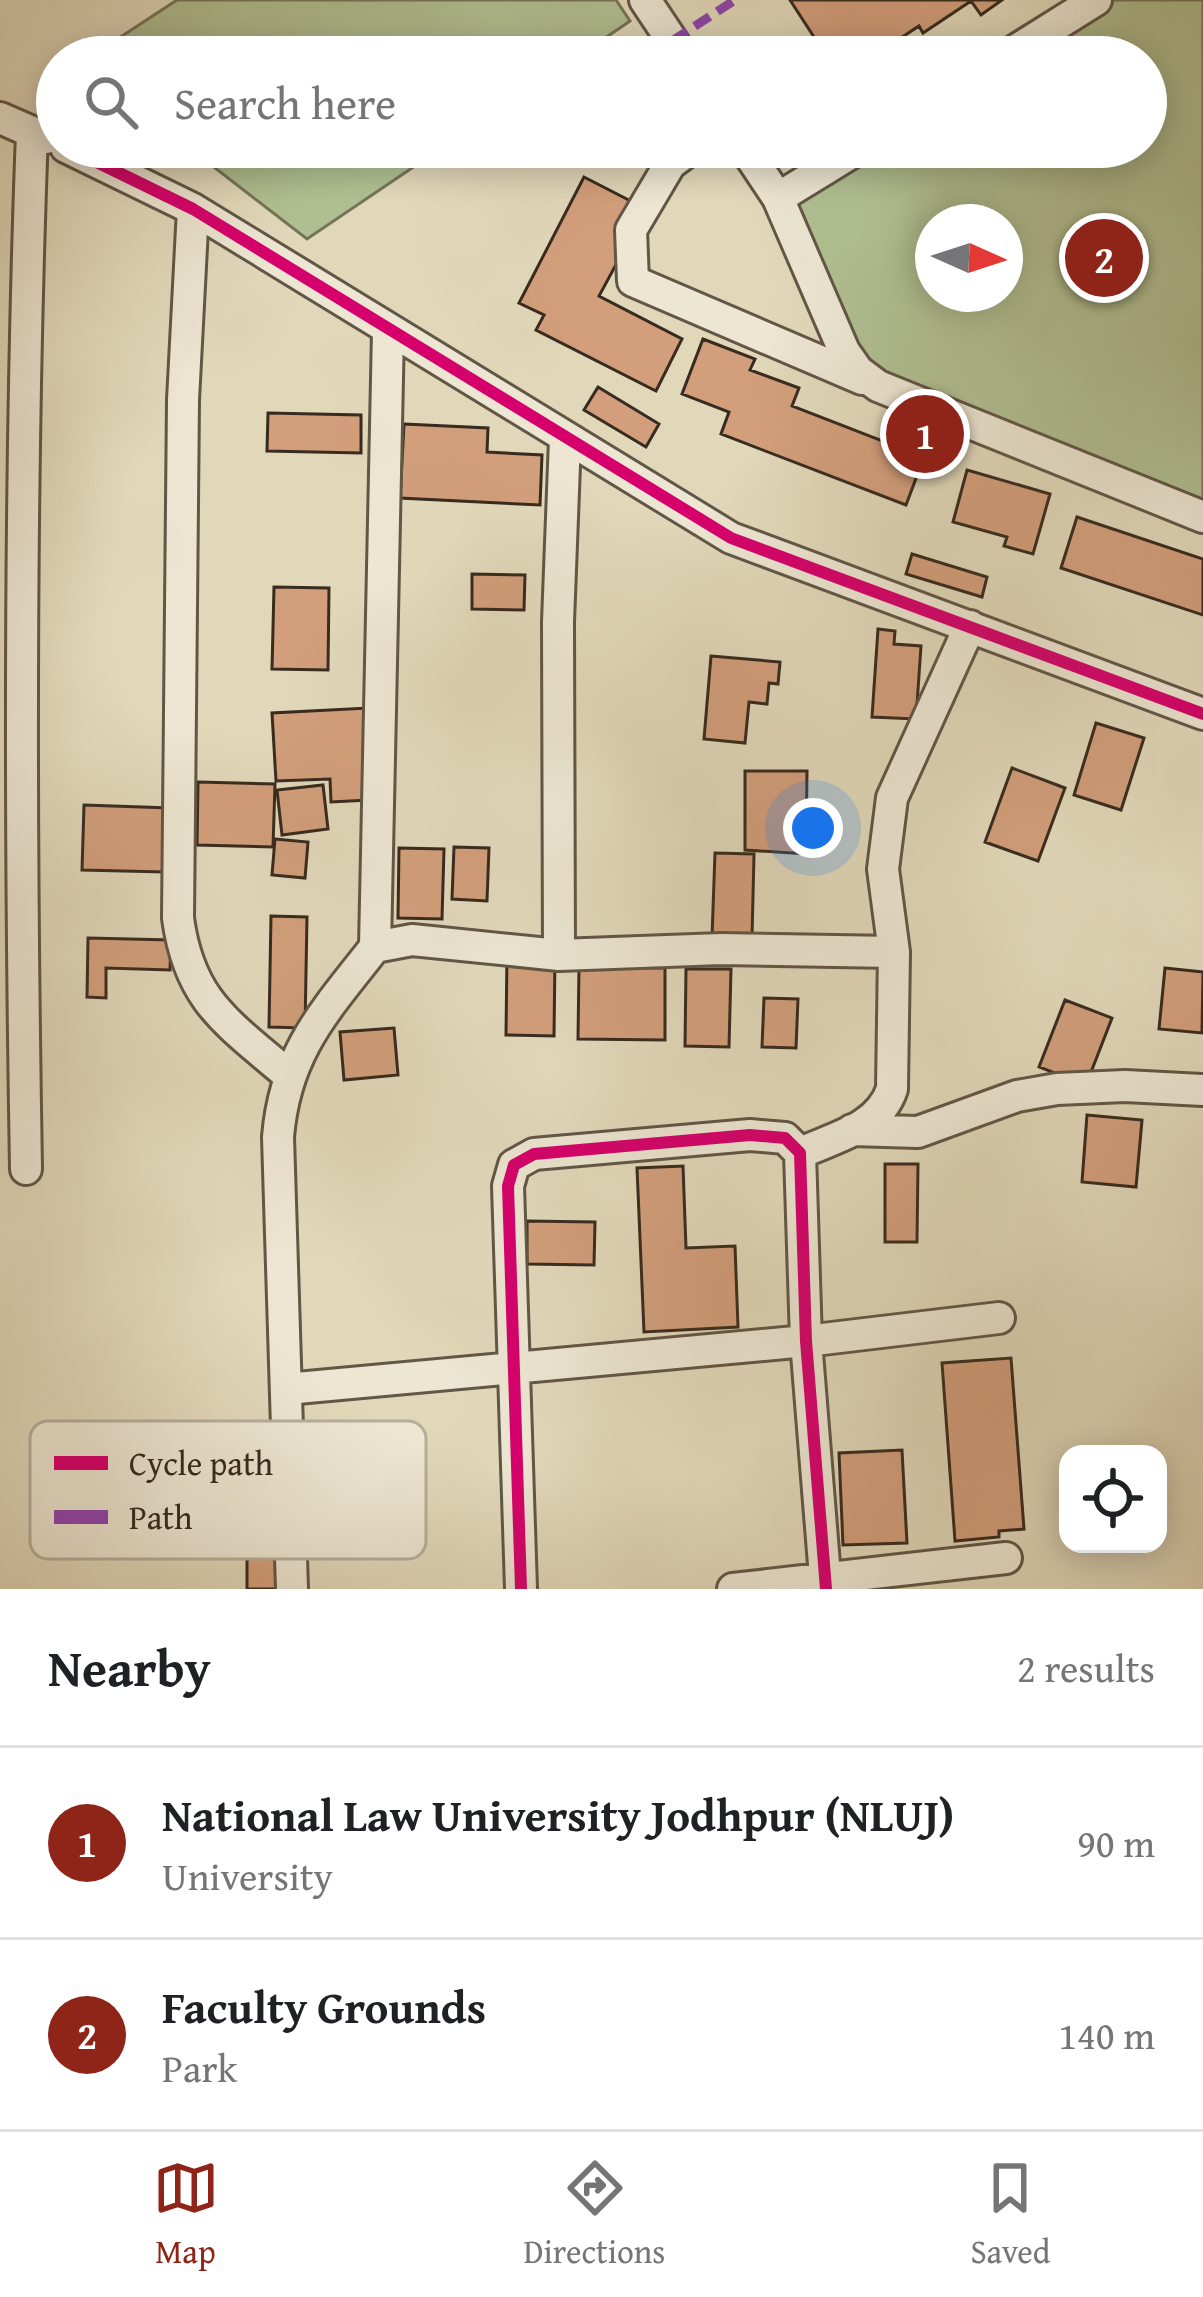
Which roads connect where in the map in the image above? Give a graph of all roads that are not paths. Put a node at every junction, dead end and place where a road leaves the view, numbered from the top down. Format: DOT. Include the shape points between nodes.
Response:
graph roads {
  1 [pos="644,0"];
  2 [pos="1096,0"];
  3 [pos="669,36"];
  4 [pos="1039,36"];
  5 [pos="0,118"];
  6 [pos="36,133"];
  7 [pos="42,168"];
  8 [pos="109,168"];
  9 [pos="668,168"];
  10 [pos="758,168"];
  11 [pos="827,168"];
  12 [pos="778,198"];
  13 [pos="193,209"];
  14 [pos="388,331"];
  15 [pos="878,386"];
  16 [pos="565,440"];
  17 [pos="1203,517"];
  18 [pos="970,626"];
  19 [pos="1203,714"];
  20 [pos="375,947"];
  21 [pos="894,952"];
  22 [pos="559,956"];
  23 [pos="287,1074"];
  24 [pos="1203,1090"];
  25 [pos="851,1130"];
  26 [pos="800,1153"];
  27 [pos="26,1169"];
  28 [pos="999,1318"];
  29 [pos="806,1340"];
  30 [pos="512,1368"];
  31 [pos="286,1389"];
  32 [pos="288,1421"];
  33 [pos="1006,1558"];
  34 [pos="826,1584"];
  35 [pos="521,1589"];
  36 [pos="733,1589"];
  1 -- 3 [label="street"];
  2 -- 4 [label="street"];
  5 -- 6 [label="street"];
  7 -- 27 [label="street" via="23,383"];
  8 -- 13 [label="street"];
  9 -- 15 [label="street" via="631,230 633,281"];
  10 -- 12 [label="street"];
  11 -- 12 [label="street"];
  12 -- 15 [label="street" via="844,351"];
  13 -- 14 [label="street"];
  13 -- 23 [label="street" via="178,918 199,991"];
  14 -- 16 [label="street"];
  14 -- 20 [label="street"];
  15 -- 17 [label="street"];
  16 -- 18 [label="street" via="731,538"];
  16 -- 22 [label="street"];
  18 -- 19 [label="street"];
  18 -- 21 [label="street" via="892,798 883,869"];
  20 -- 22 [label="street" via="412,940"];
  20 -- 23 [label="street"];
  21 -- 22 [label="street"];
  21 -- 25 [label="street" via="892,1089 885,1111"];
  23 -- 31 [label="street" via="278,1137"];
  24 -- 25 [label="street" via="1057,1089 918,1132"];
  25 -- 26 [label="street"];
  26 -- 29 [label="street"];
  26 -- 30 [label="street" via="785,1138 750,1135 534,1154 514,1165"];
  28 -- 29 [label="street"];
  29 -- 30 [label="street"];
  29 -- 34 [label="street"];
  30 -- 31 [label="street"];
  30 -- 35 [label="street"];
  31 -- 32 [label="street"];
  33 -- 34 [label="street"];
  34 -- 36 [label="street"];
}
